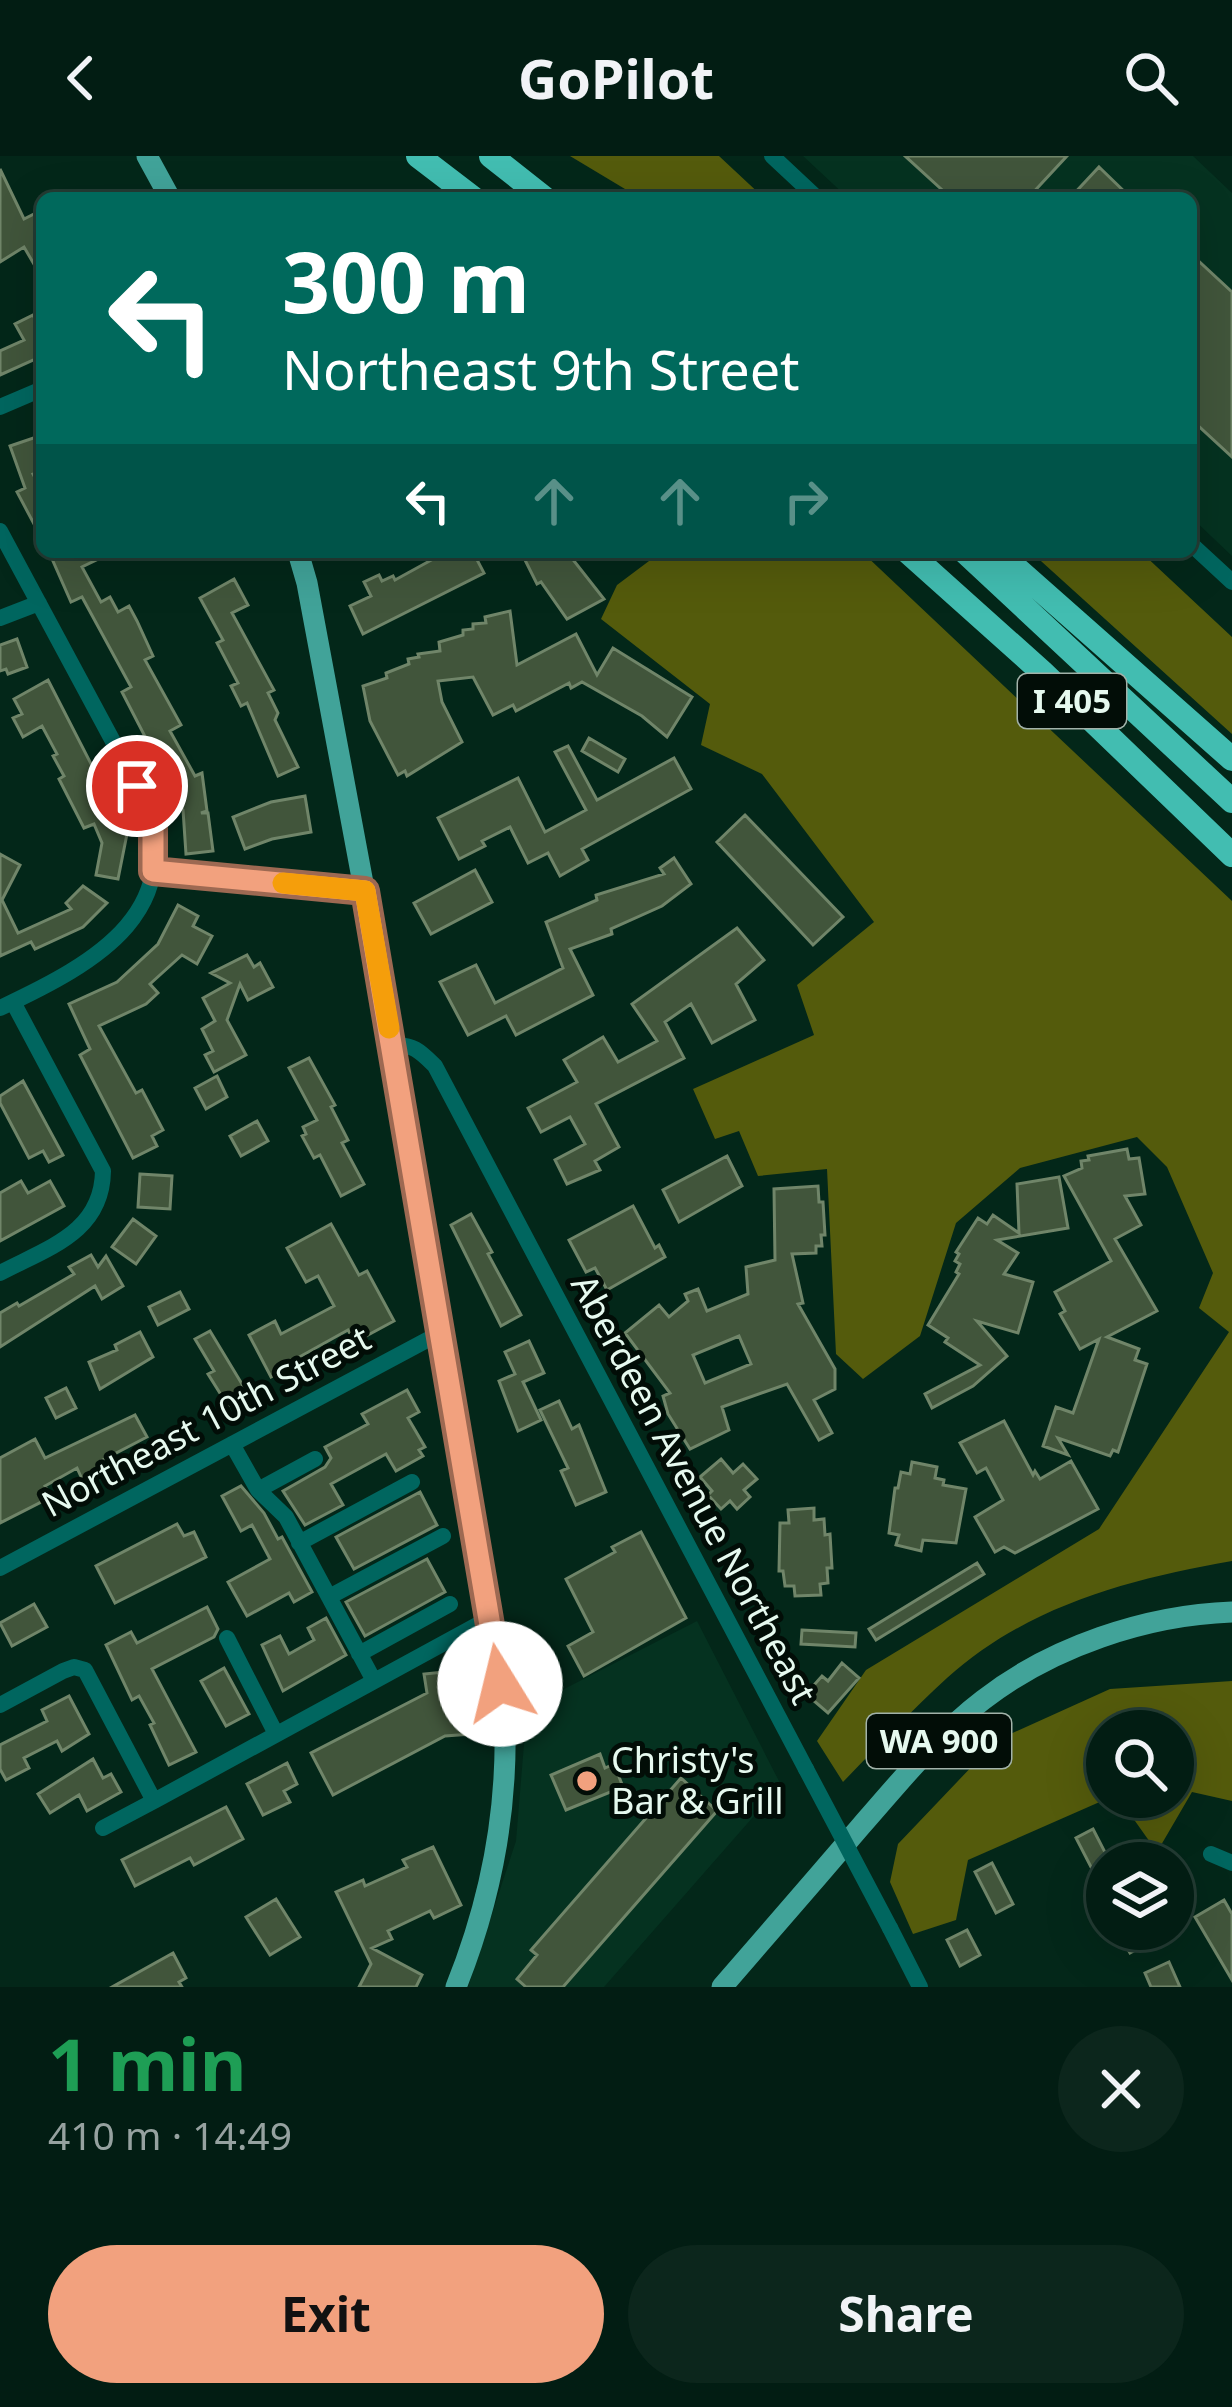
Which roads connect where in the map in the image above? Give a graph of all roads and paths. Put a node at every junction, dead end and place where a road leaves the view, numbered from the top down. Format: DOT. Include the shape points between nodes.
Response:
graph roads {
  1 [pos="146,156"];
  2 [pos="418,156"];
  3 [pos="491,156"];
  4 [pos="772,156"];
  5 [pos="167,192"];
  6 [pos="465,192"];
  7 [pos="536,192"];
  8 [pos="811,192"];
  9 [pos="36,392"];
  10 [pos="0,407"];
  11 [pos="0,531"];
  12 [pos="1197,550"];
  13 [pos="300,558"];
  14 [pos="915,558"];
  15 [pos="971,558"];
  16 [pos="1005,558"];
  17 [pos="1232,582"];
  18 [pos="39,603"];
  19 [pos="0,618"];
  20 [pos="1232,759"];
  21 [pos="1232,801"];
  22 [pos="1232,855"];
  23 [pos="153,871"];
  24 [pos="365,891"];
  25 [pos="6,1005"];
  26 [pos="392,1046"];
  27 [pos="0,1274"];
  28 [pos="442,1332"];
  29 [pos="232,1444"];
  30 [pos="315,1459"];
  31 [pos="412,1482"];
  32 [pos="258,1490"];
  33 [pos="442,1536"];
  34 [pos="299,1543"];
  35 [pos="0,1568"];
  36 [pos="329,1597"];
  37 [pos="450,1604"];
  38 [pos="1232,1612"];
  39 [pos="490,1618"];
  40 [pos="227,1638"];
  41 [pos="359,1654"];
  42 [pos="374,1679"];
  43 [pos="0,1706"];
  44 [pos="275,1732"];
  45 [pos="154,1801"];
  46 [pos="103,1828"];
  47 [pos="1211,1854"];
  48 [pos="1232,1863"];
  49 [pos="456,1987"];
  50 [pos="722,1987"];
  51 [pos="920,1987"];
  1 -- 5 [label="main road"];
  2 -- 6 [label="highway"];
  3 -- 7 [label="highway"];
  4 -- 8 [label="street"];
  9 -- 10 [label="street"];
  11 -- 18 [label="street"];
  12 -- 17 [label="street"];
  13 -- 24 [label="main road"];
  14 -- 22 [label="highway, I 405"];
  15 -- 21 [label="highway, I 405"];
  16 -- 20 [label="highway"];
  18 -- 19 [label="street"];
  18 -- 23 [label="street" via="153,819"];
  23 -- 24 [label="street"];
  23 -- 25 [label="street" via="142,903 108,949"];
  24 -- 26 [label="main road"];
  25 -- 27 [label="street" via="103,1171 102,1195 74,1234"];
  26 -- 28 [label="main road"];
  26 -- 51 [label="street, Aberdeen Avenue Northeast, bridge" via="418,1049 435,1066"];
  28 -- 29 [label="street, Northeast 10th Street"];
  28 -- 39 [label="main road"];
  29 -- 32 [label="street"];
  29 -- 35 [label="street, Northeast 10th Street"];
  30 -- 32 [label="street"];
  31 -- 34 [label="street"];
  32 -- 34 [label="street"];
  33 -- 36 [label="street"];
  34 -- 36 [label="street"];
  36 -- 41 [label="street"];
  37 -- 41 [label="street"];
  38 -- 50 [label="main road, WA 900" via="1096,1639 984,1699 904,1778"];
  39 -- 42 [label="street"];
  39 -- 49 [label="main road" via="504,1703 505,1794 490,1883"];
  40 -- 44 [label="street"];
  41 -- 42 [label="street"];
  42 -- 44 [label="street"];
  43 -- 45 [label="street" via="63,1671 85,1670"];
  44 -- 45 [label="street"];
  45 -- 46 [label="street"];
  47 -- 48 [label="street"];
}
